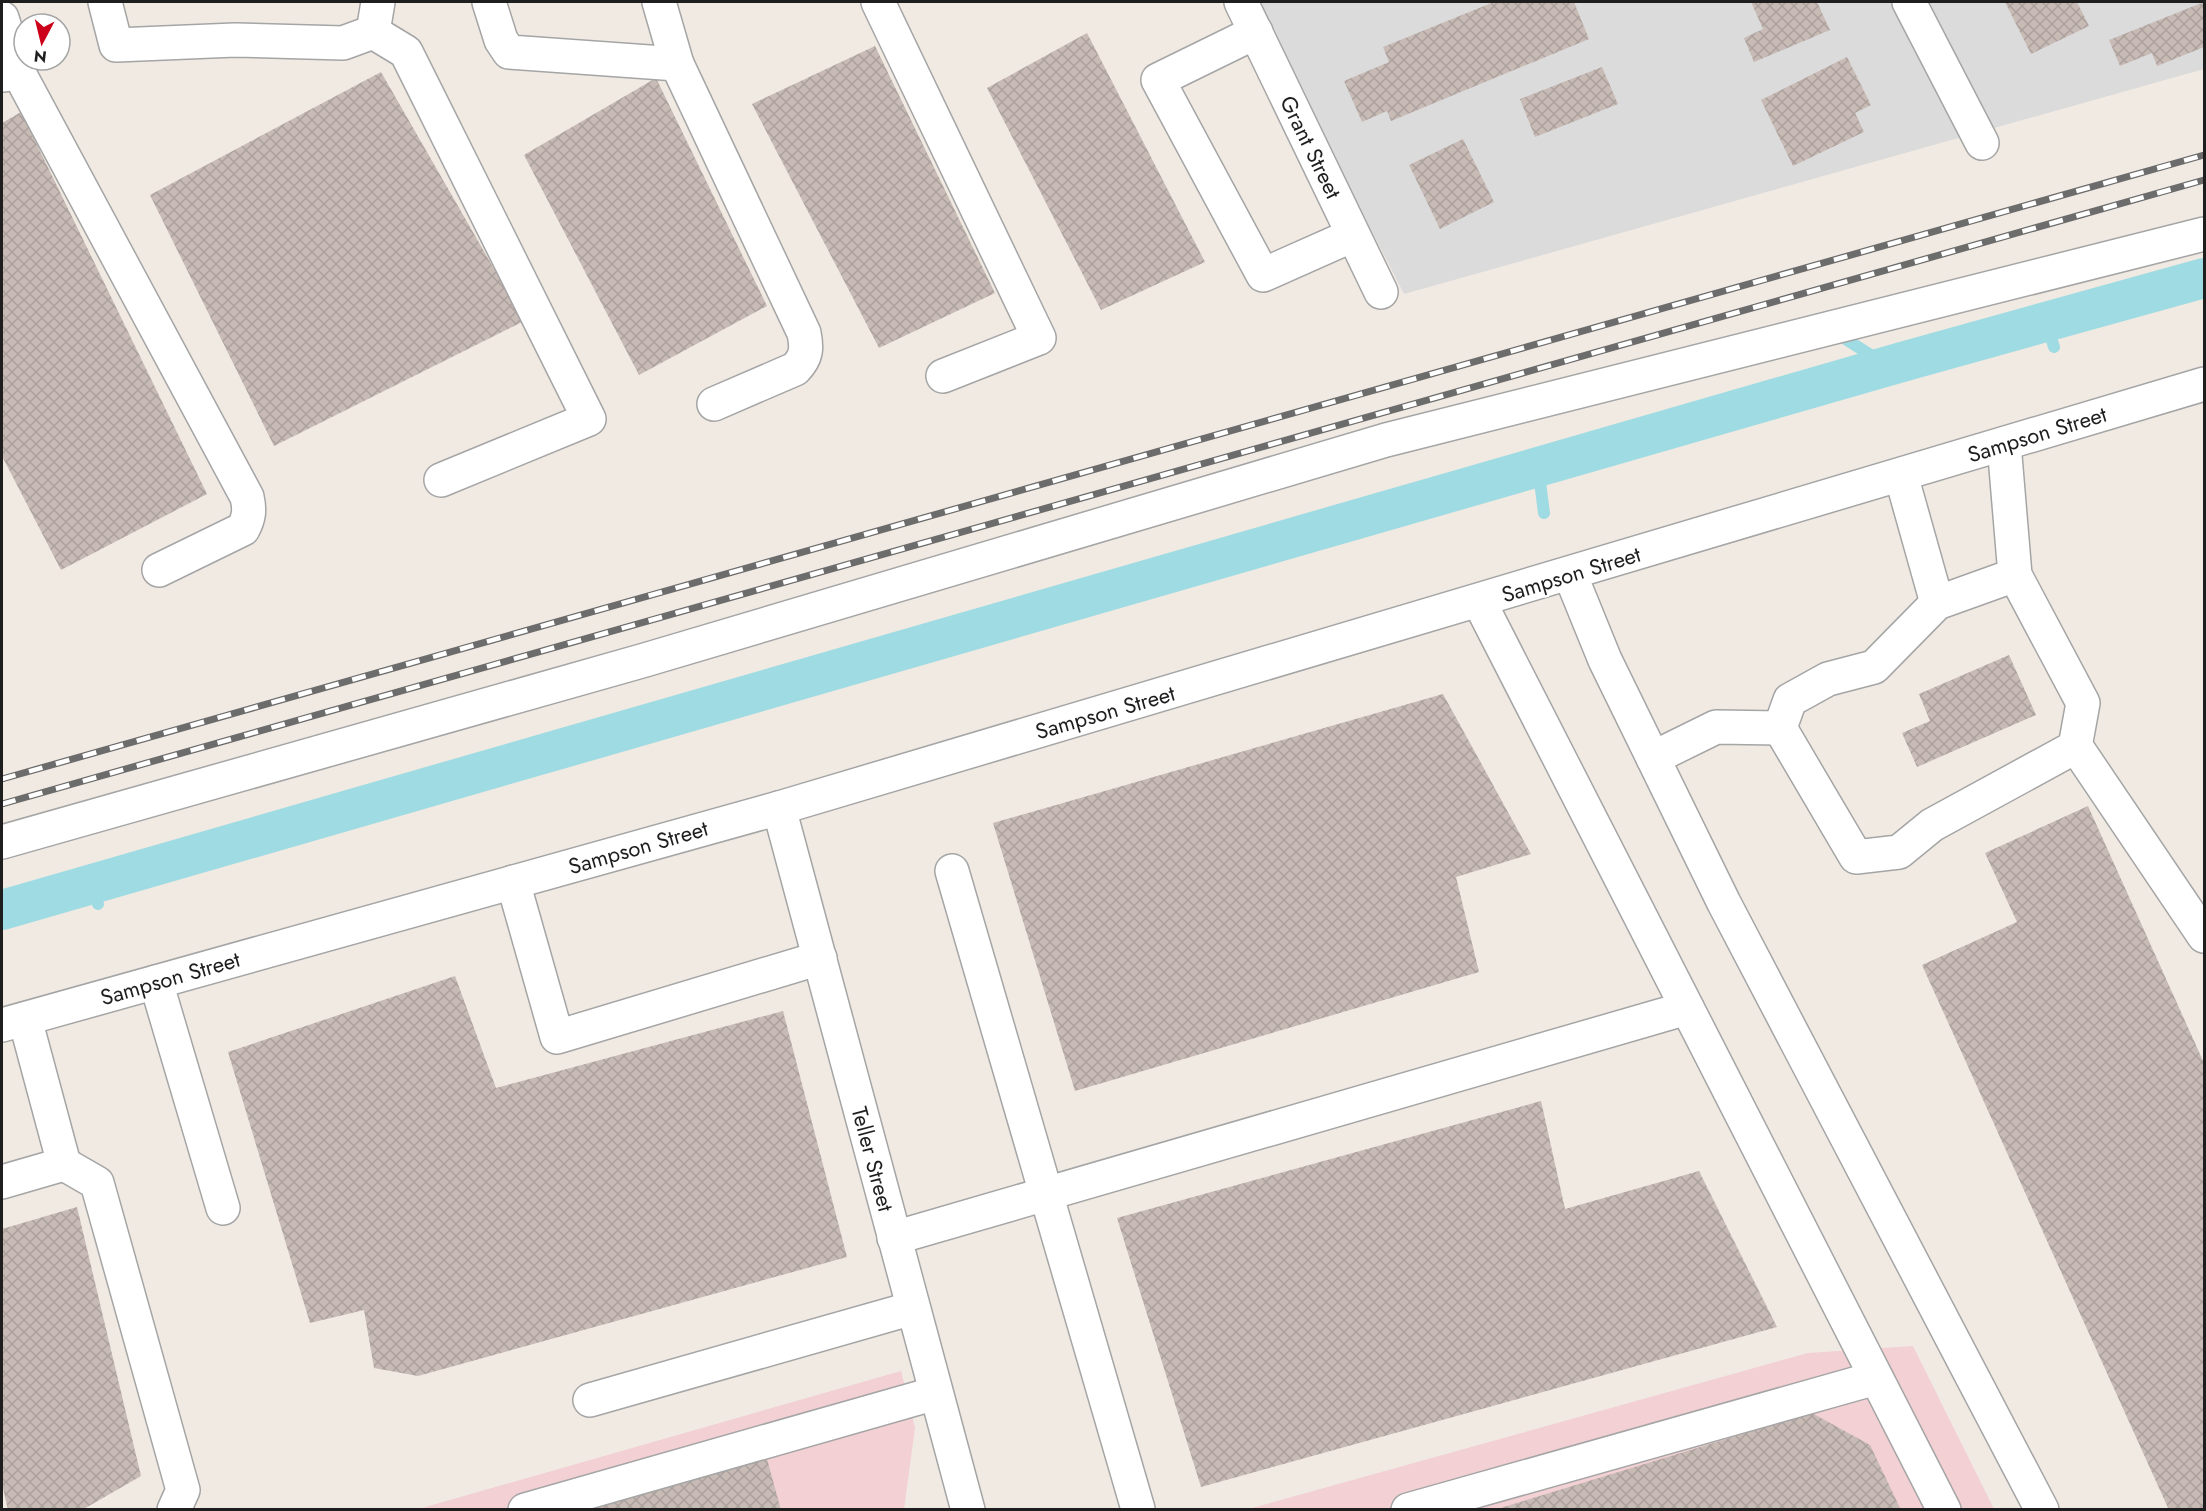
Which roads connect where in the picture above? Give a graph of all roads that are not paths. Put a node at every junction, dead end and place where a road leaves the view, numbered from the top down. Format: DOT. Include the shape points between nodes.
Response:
graph roads {
  1 [pos="105,2"];
  2 [pos="489,2"];
  3 [pos="660,2"];
  4 [pos="878,2"];
  5 [pos="1241,2"];
  6 [pos="1909,2"];
  7 [pos="375,16"];
  8 [pos="2,18"];
  9 [pos="1256,32"];
  10 [pos="677,64"];
  11 [pos="10,74"];
  12 [pos="1982,143"];
  13 [pos="2205,234"];
  14 [pos="1353,235"];
  15 [pos="1380,292"];
  16 [pos="943,376"];
  17 [pos="2205,384"];
  18 [pos="714,404"];
  19 [pos="2004,444"];
  20 [pos="1901,475"];
  21 [pos="441,480"];
  22 [pos="159,570"];
  23 [pos="1570,574"];
  24 [pos="2014,575"];
  25 [pos="1479,601"];
  26 [pos="1937,603"];
  27 [pos="1780,728"];
  28 [pos="2075,745"];
  29 [pos="1653,758"];
  30 [pos="779,808"];
  31 [pos="2,842"];
  32 [pos="952,871"];
  33 [pos="513,882"];
  34 [pos="2205,936"];
  35 [pos="820,958"];
  36 [pos="156,982"];
  37 [pos="1687,1008"];
  38 [pos="13,1022"];
  39 [pos="64,1164"];
  40 [pos="2,1182"];
  41 [pos="1047,1194"];
  42 [pos="224,1208"];
  43 [pos="894,1238"];
  44 [pos="913,1308"];
  45 [pos="1876,1378"];
  46 [pos="936,1393"];
  47 [pos="590,1400"];
  48 [pos="174,1509"];
  49 [pos="525,1509"];
  50 [pos="968,1509"];
  51 [pos="1138,1509"];
  52 [pos="1408,1509"];
  53 [pos="1944,1509"];
  54 [pos="2042,1509"];
  1 -- 7 [label="street" via="116,45 235,40 344,43"];
  2 -- 10 [label="street" via="509,52"];
  3 -- 10 [label="street"];
  4 -- 16 [label="street" via="1039,338"];
  5 -- 9 [label="street, Grant Street"];
  6 -- 12 [label="street"];
  7 -- 21 [label="street" via="406,52 589,419"];
  8 -- 11 [label="street"];
  9 -- 14 [label="street, Grant Street"];
  9 -- 14 [label="street" via="1158,80 1263,275"];
  10 -- 18 [label="street" via="804,333 807,347 803,361 795,369"];
  11 -- 22 [label="street" via="247,497 250,508 243,529"];
  13 -- 31 [label="street" via="1386,440 645,660"];
  14 -- 15 [label="street, Grant Street"];
  17 -- 19 [label="street, Sampson Street"];
  19 -- 20 [label="street, Sampson Street"];
  19 -- 24 [label="street"];
  20 -- 23 [label="street, Sampson Street"];
  20 -- 26 [label="street"];
  23 -- 25 [label="street, Sampson Street"];
  23 -- 29 [label="street" via="1605,660"];
  24 -- 26 [label="street"];
  24 -- 28 [label="street" via="2083,703"];
  25 -- 30 [label="street, Sampson Street"];
  25 -- 37 [label="street"];
  26 -- 27 [label="street" via="1874,667 1828,679 1790,700"];
  27 -- 28 [label="street" via="1856,857 1899,852 1932,825"];
  27 -- 29 [label="street" via="1716,727"];
  28 -- 34 [label="street"];
  29 -- 54 [label="street"];
  30 -- 33 [label="street, Sampson Street"];
  30 -- 35 [label="street, Teller Street"];
  32 -- 41 [label="street"];
  33 -- 35 [label="street" via="557,1038"];
  33 -- 36 [label="street, Sampson Street"];
  35 -- 43 [label="street, Teller Street"];
  36 -- 38 [label="street, Sampson Street"];
  36 -- 42 [label="street"];
  37 -- 41 [label="street"];
  37 -- 45 [label="street"];
  38 -- 39 [label="street"];
  39 -- 40 [label="street"];
  39 -- 48 [label="street" via="97,1183 183,1490"];
  41 -- 43 [label="street"];
  41 -- 51 [label="street"];
  43 -- 44 [label="street, Teller Street"];
  44 -- 46 [label="street, Teller Street"];
  44 -- 47 [label="street"];
  45 -- 52 [label="street"];
  45 -- 53 [label="street"];
  46 -- 49 [label="street"];
  46 -- 50 [label="street, Teller Street"];
}
